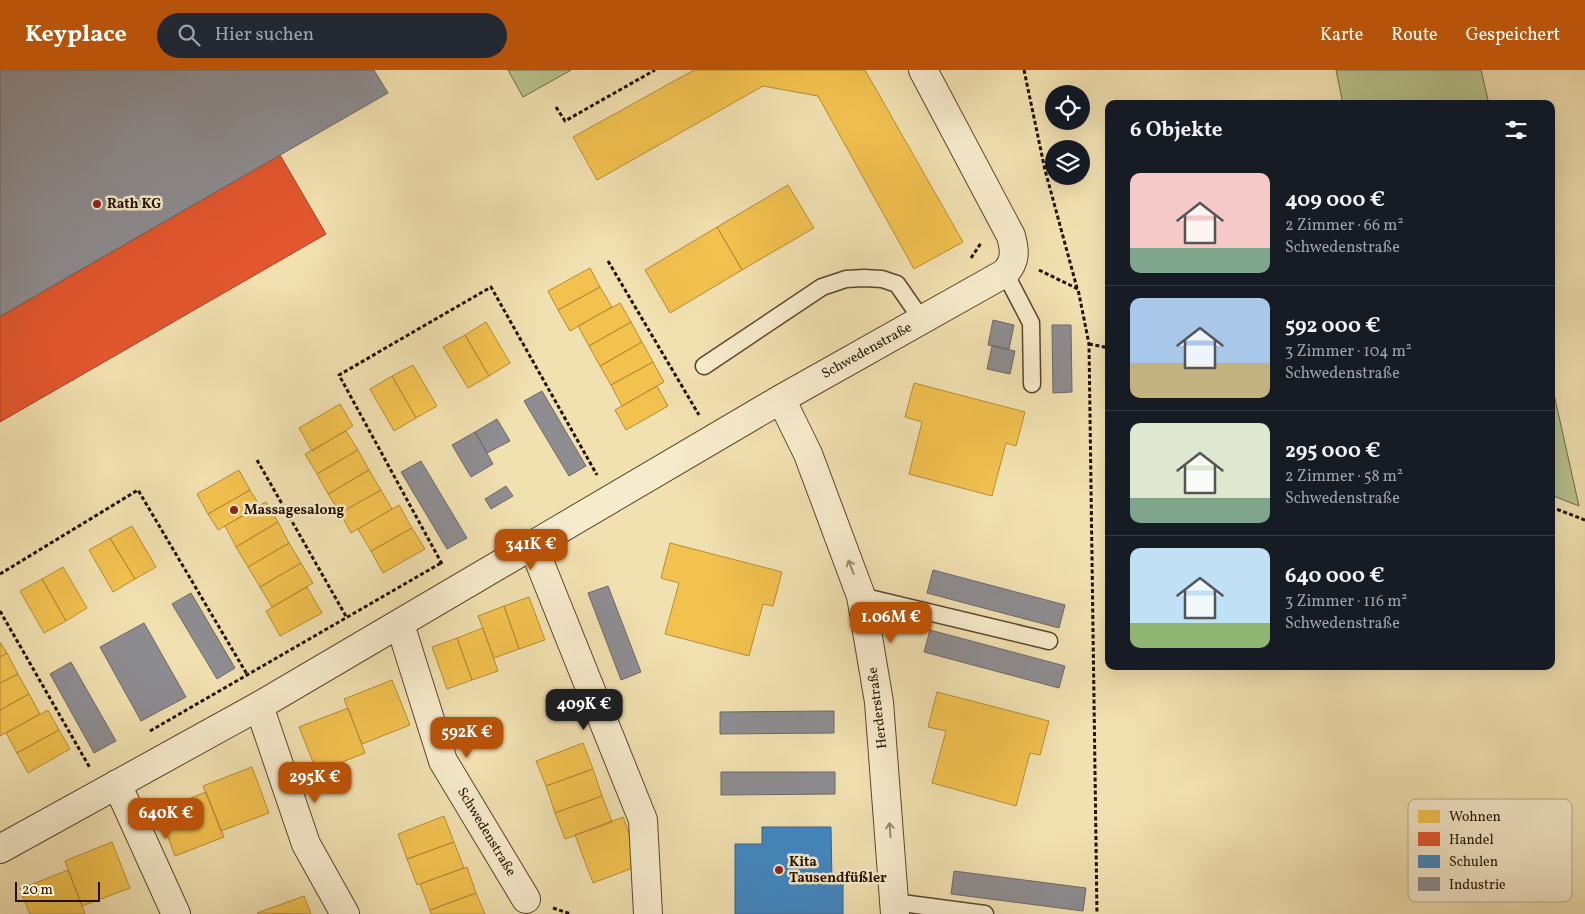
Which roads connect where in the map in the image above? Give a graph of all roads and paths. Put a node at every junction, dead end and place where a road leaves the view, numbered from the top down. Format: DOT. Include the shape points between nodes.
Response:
graph roads {
  1 [pos="654,70"];
  2 [pos="923,70"];
  3 [pos="1024,70"];
  4 [pos="556,107"];
  5 [pos="608,260"];
  6 [pos="1009,265"];
  7 [pos="1078,289"];
  8 [pos="922,320"];
  9 [pos="1089,344"];
  10 [pos="1105,347"];
  11 [pos="704,366"];
  12 [pos="1032,384"];
  13 [pos="782,399"];
  14 [pos="713,440"];
  15 [pos="257,460"];
  16 [pos="611,500"];
  17 [pos="1555,509"];
  18 [pos="1585,520"];
  19 [pos="532,546"];
  20 [pos="0,574"];
  21 [pos="456,591"];
  22 [pos="861,596"];
  23 [pos="0,610"];
  24 [pos="400,624"];
  25 [pos="1049,641"];
  26 [pos="364,645"];
  27 [pos="261,704"];
  28 [pos="110,788"];
  29 [pos="0,849"];
  30 [pos="526,899"];
  31 [pos="895,908"];
  32 [pos="176,914"];
  33 [pos="345,914"];
  34 [pos="648,914"];
  35 [pos="985,914"];
  36 [pos="1096,914"];
  1 -- 4 [label="path" via="565,121"];
  2 -- 6 [label="street" via="1010,236 1014,248"];
  3 -- 7 [label="path" via="1045,170"];
  5 -- 14 [label="path"];
  6 -- 7 [label="path"];
  6 -- 8 [label="street, Schwedenstraße"];
  6 -- 12 [label="lane" via="1031,323"];
  7 -- 9 [label="path"];
  8 -- 11 [label="lane" via="897,284 882,278 846,279 822,287"];
  8 -- 13 [label="street, Schwedenstraße"];
  9 -- 10 [label="path"];
  9 -- 36 [label="path"];
  13 -- 14 [label="street, Schwedenstraße"];
  22 -- 13 [label="street, Herderstraße, one-way" via="808,454"];
  14 -- 16 [label="street, Schwedenstraße"];
  15 -- 26 [label="path"];
  16 -- 19 [label="street, Schwedenstraße"];
  16 -- 21 [label="path" via="492,287 339,375"];
  17 -- 18 [label="path"];
  19 -- 21 [label="street, Schwedenstraße"];
  19 -- 34 [label="street" via="643,820"];
  20 -- 27 [label="path" via="138,490"];
  21 -- 24 [label="street, Schwedenstraße"];
  22 -- 25 [label="lane"];
  31 -- 22 [label="street, Herderstraße, one-way" via="880,702"];
  23 -- 28 [label="path"];
  24 -- 26 [label="street, Schwedenstraße"];
  24 -- 30 [label="street, Schwedenstraße" via="443,761"];
  26 -- 27 [label="street, Schwedenstraße"];
  27 -- 28 [label="street, Schwedenstraße"];
  27 -- 33 [label="street" via="306,844"];
  28 -- 29 [label="street, Schwedenstraße"];
  28 -- 32 [label="street"];
  31 -- 35 [label="lane"];
}
